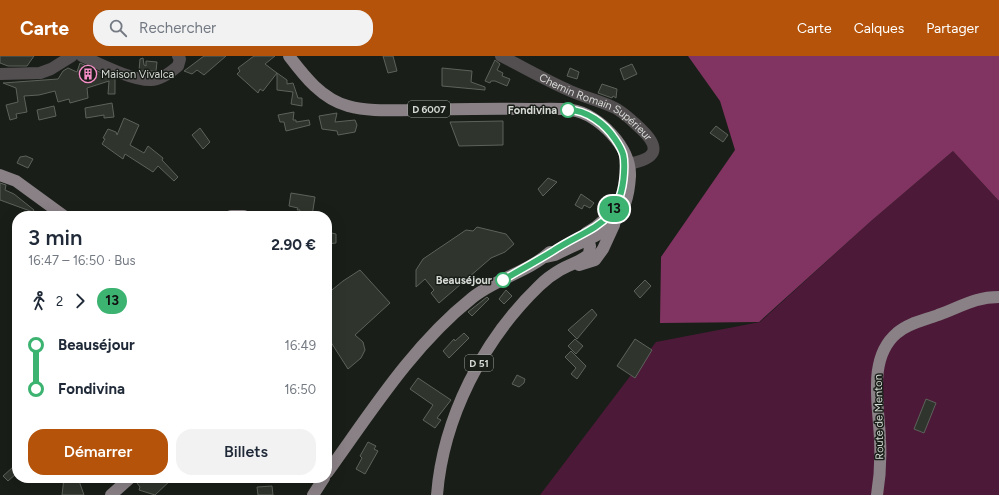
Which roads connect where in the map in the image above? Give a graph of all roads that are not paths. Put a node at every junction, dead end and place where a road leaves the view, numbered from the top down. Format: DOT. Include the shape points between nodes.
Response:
graph roads {
  1 [pos="72,56"];
  2 [pos="82,56"];
  3 [pos="289,56"];
  4 [pos="501,56"];
  5 [pos="178,61"];
  6 [pos="0,74"];
  7 [pos="626,162"];
  8 [pos="0,175"];
  9 [pos="57,211"];
  10 [pos="614,224"];
  11 [pos="592,235"];
  12 [pos="603,249"];
  13 [pos="574,264"];
  14 [pos="999,297"];
  15 [pos="332,466"];
  16 [pos="124,483"];
  17 [pos="321,483"];
  18 [pos="111,495"];
  19 [pos="313,495"];
  20 [pos="437,495"];
  21 [pos="877,495"];
  1 -- 6 [label="street" via="40,73"];
  2 -- 5 [label="street" via="123,73 150,80 156,80"];
  3 -- 7 [label="main road, D 6007" via="307,80 325,95 348,106 364,109 560,109 588,114 614,137"];
  4 -- 7 [label="street, Chemin Romain Supérieur" via="626,115 650,138 654,152 649,158"];
  7 -- 10 [label="main road, D 6007" via="630,175 626,199"];
  7 -- 11 [label="main road, D 6007" via="621,193 613,210"];
  8 -- 9 [label="main road" via="16,181"];
  10 -- 11 [label="main road, D 6007"];
  10 -- 12 [label="main road, D 51"];
  11 -- 12 [label="main road"];
  11 -- 13 [label="main road, D 51" via="589,254"];
  11 -- 15 [label="main road, D 6007" via="472,298 424,343"];
  12 -- 13 [label="main road, D 51" via="596,260 583,265"];
  13 -- 20 [label="main road, D 51" via="561,269 539,285 517,309 478,365 464,393 443,453"];
  14 -- 21 [label="main road, Route de Menton" via="975,299 910,325 898,332 887,344 881,357 878,374 881,454"];
  16 -- 18 [label="main road"];
  17 -- 19 [label="main road"];
}
